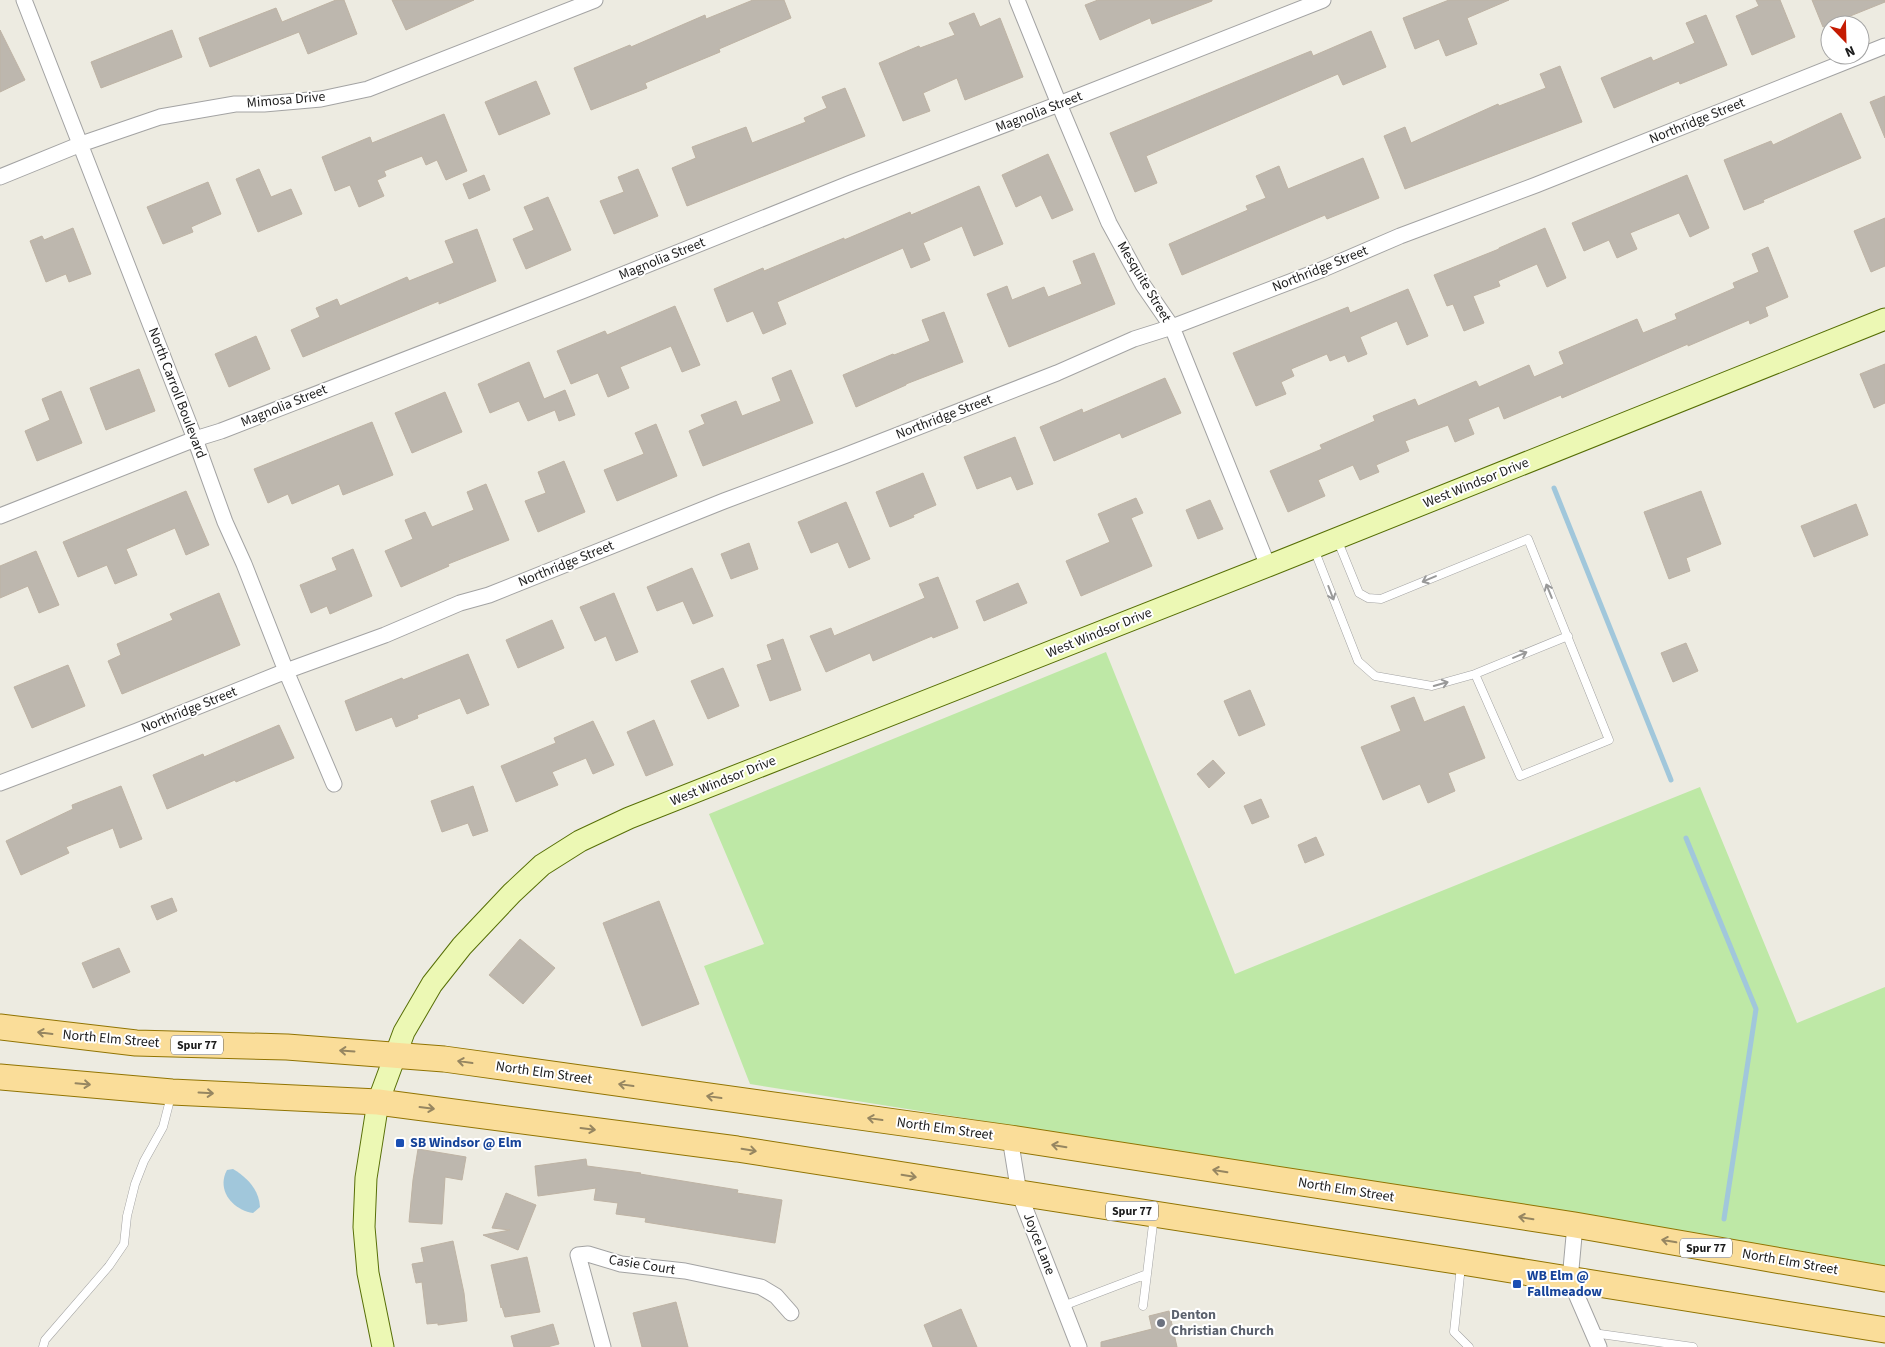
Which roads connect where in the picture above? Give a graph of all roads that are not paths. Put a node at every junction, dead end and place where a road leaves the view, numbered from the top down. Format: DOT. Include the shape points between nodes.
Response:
graph roads {
  1 [pos="24,0"];
  2 [pos="596,0"];
  3 [pos="1017,0"];
  4 [pos="1323,0"];
  5 [pos="1885,46"];
  6 [pos="1058,104"];
  7 [pos="81,144"];
  8 [pos="0,176"];
  9 [pos="1885,319"];
  10 [pos="1172,327"];
  11 [pos="195,439"];
  12 [pos="0,516"];
  13 [pos="1337,538"];
  14 [pos="1314,548"];
  15 [pos="1268,566"];
  16 [pos="1568,636"];
  17 [pos="286,671"];
  18 [pos="1476,674"];
  19 [pos="0,783"];
  20 [pos="334,784"];
  21 [pos="0,1027"];
  22 [pos="395,1054"];
  23 [pos="0,1078"];
  24 [pos="172,1092"];
  25 [pos="378,1102"];
  26 [pos="1010,1138"];
  27 [pos="1019,1193"];
  28 [pos="1154,1214"];
  29 [pos="1575,1225"];
  30 [pos="1462,1262"];
  31 [pos="1146,1274"];
  32 [pos="1885,1279"];
  33 [pos="1570,1280"];
  34 [pos="1063,1306"];
  35 [pos="1143,1306"];
  36 [pos="791,1313"];
  37 [pos="1885,1330"];
  38 [pos="1596,1340"];
  39 [pos="43,1347"];
  40 [pos="383,1347"];
  41 [pos="603,1347"];
  42 [pos="1079,1347"];
  43 [pos="1468,1347"];
  44 [pos="1692,1347"];
  1 -- 7 [label="street, North Carroll Boulevard"];
  2 -- 7 [label="street, Mimosa Drive" via="368,89 321,99 235,104 160,117"];
  3 -- 6 [label="street, Mesquite Street"];
  4 -- 6 [label="street, Magnolia Street"];
  5 -- 10 [label="street, Northridge Street"];
  6 -- 10 [label="street, Mesquite Street" via="1109,223 1143,285"];
  6 -- 11 [label="street, Magnolia Street"];
  7 -- 8 [label="street, Mimosa Drive"];
  7 -- 11 [label="street, North Carroll Boulevard"];
  9 -- 13 [label="street, West Windsor Drive"];
  10 -- 15 [label="street, Mesquite Street"];
  10 -- 17 [label="street, Northridge Street" via="1134,339 1039,380"];
  11 -- 12 [label="street, Magnolia Street"];
  11 -- 17 [label="street, North Carroll Boulevard"];
  13 -- 14 [label="street, West Windsor Drive"];
  16 -- 13 [label="lane, one-way" via="1528,539 1381,599 1359,594"];
  14 -- 15 [label="street, West Windsor Drive"];
  14 -- 18 [label="lane, one-way" via="1358,661 1375,676 1432,686"];
  15 -- 22 [label="street, West Windsor Drive" via="629,818 580,842 542,865 462,946 432,984"];
  18 -- 16 [label="lane, one-way"];
  16 -- 18 [label="lane" via="1610,740 1520,776"];
  17 -- 19 [label="street, Northridge Street"];
  17 -- 20 [label="street, North Carroll Boulevard"];
  22 -- 21 [label="main road, North Elm Street / Spur 77, one-way" via="136,1043"];
  22 -- 25 [label="street, West Windsor Drive"];
  26 -- 22 [label="main road, North Elm Street / Spur 77, one-way"];
  23 -- 24 [label="main road, Spur 77, one-way"];
  24 -- 25 [label="main road, Spur 77, one-way"];
  24 -- 39 [label="lane" via="163,1127 135,1184 126,1216 124,1244 45,1340"];
  25 -- 27 [label="main road, Spur 77, one-way" via="736,1149"];
  25 -- 40 [label="street, West Windsor Drive" via="366,1178 364,1227 368,1273"];
  26 -- 27 [label="street, Joyce Lane"];
  29 -- 26 [label="main road, North Elm Street / Spur 77, one-way"];
  27 -- 28 [label="main road, Spur 77"];
  27 -- 34 [label="street, Joyce Lane"];
  28 -- 30 [label="main road, Spur 77"];
  28 -- 31 [label="lane"];
  32 -- 29 [label="main road, North Elm Street / Spur 77, one-way"];
  29 -- 33 [label="street"];
  30 -- 33 [label="main road, Spur 77"];
  30 -- 43 [label="lane" via="1454,1332"];
  31 -- 34 [label="lane"];
  31 -- 35 [label="lane"];
  33 -- 37 [label="main road, Spur 77"];
  33 -- 38 [label="street"];
  34 -- 42 [label="street, Joyce Lane"];
  36 -- 41 [label="street, Casie Court" via="776,1296 761,1287 685,1271 621,1264 588,1254 578,1255"];
  38 -- 44 [label="lane"];
}
